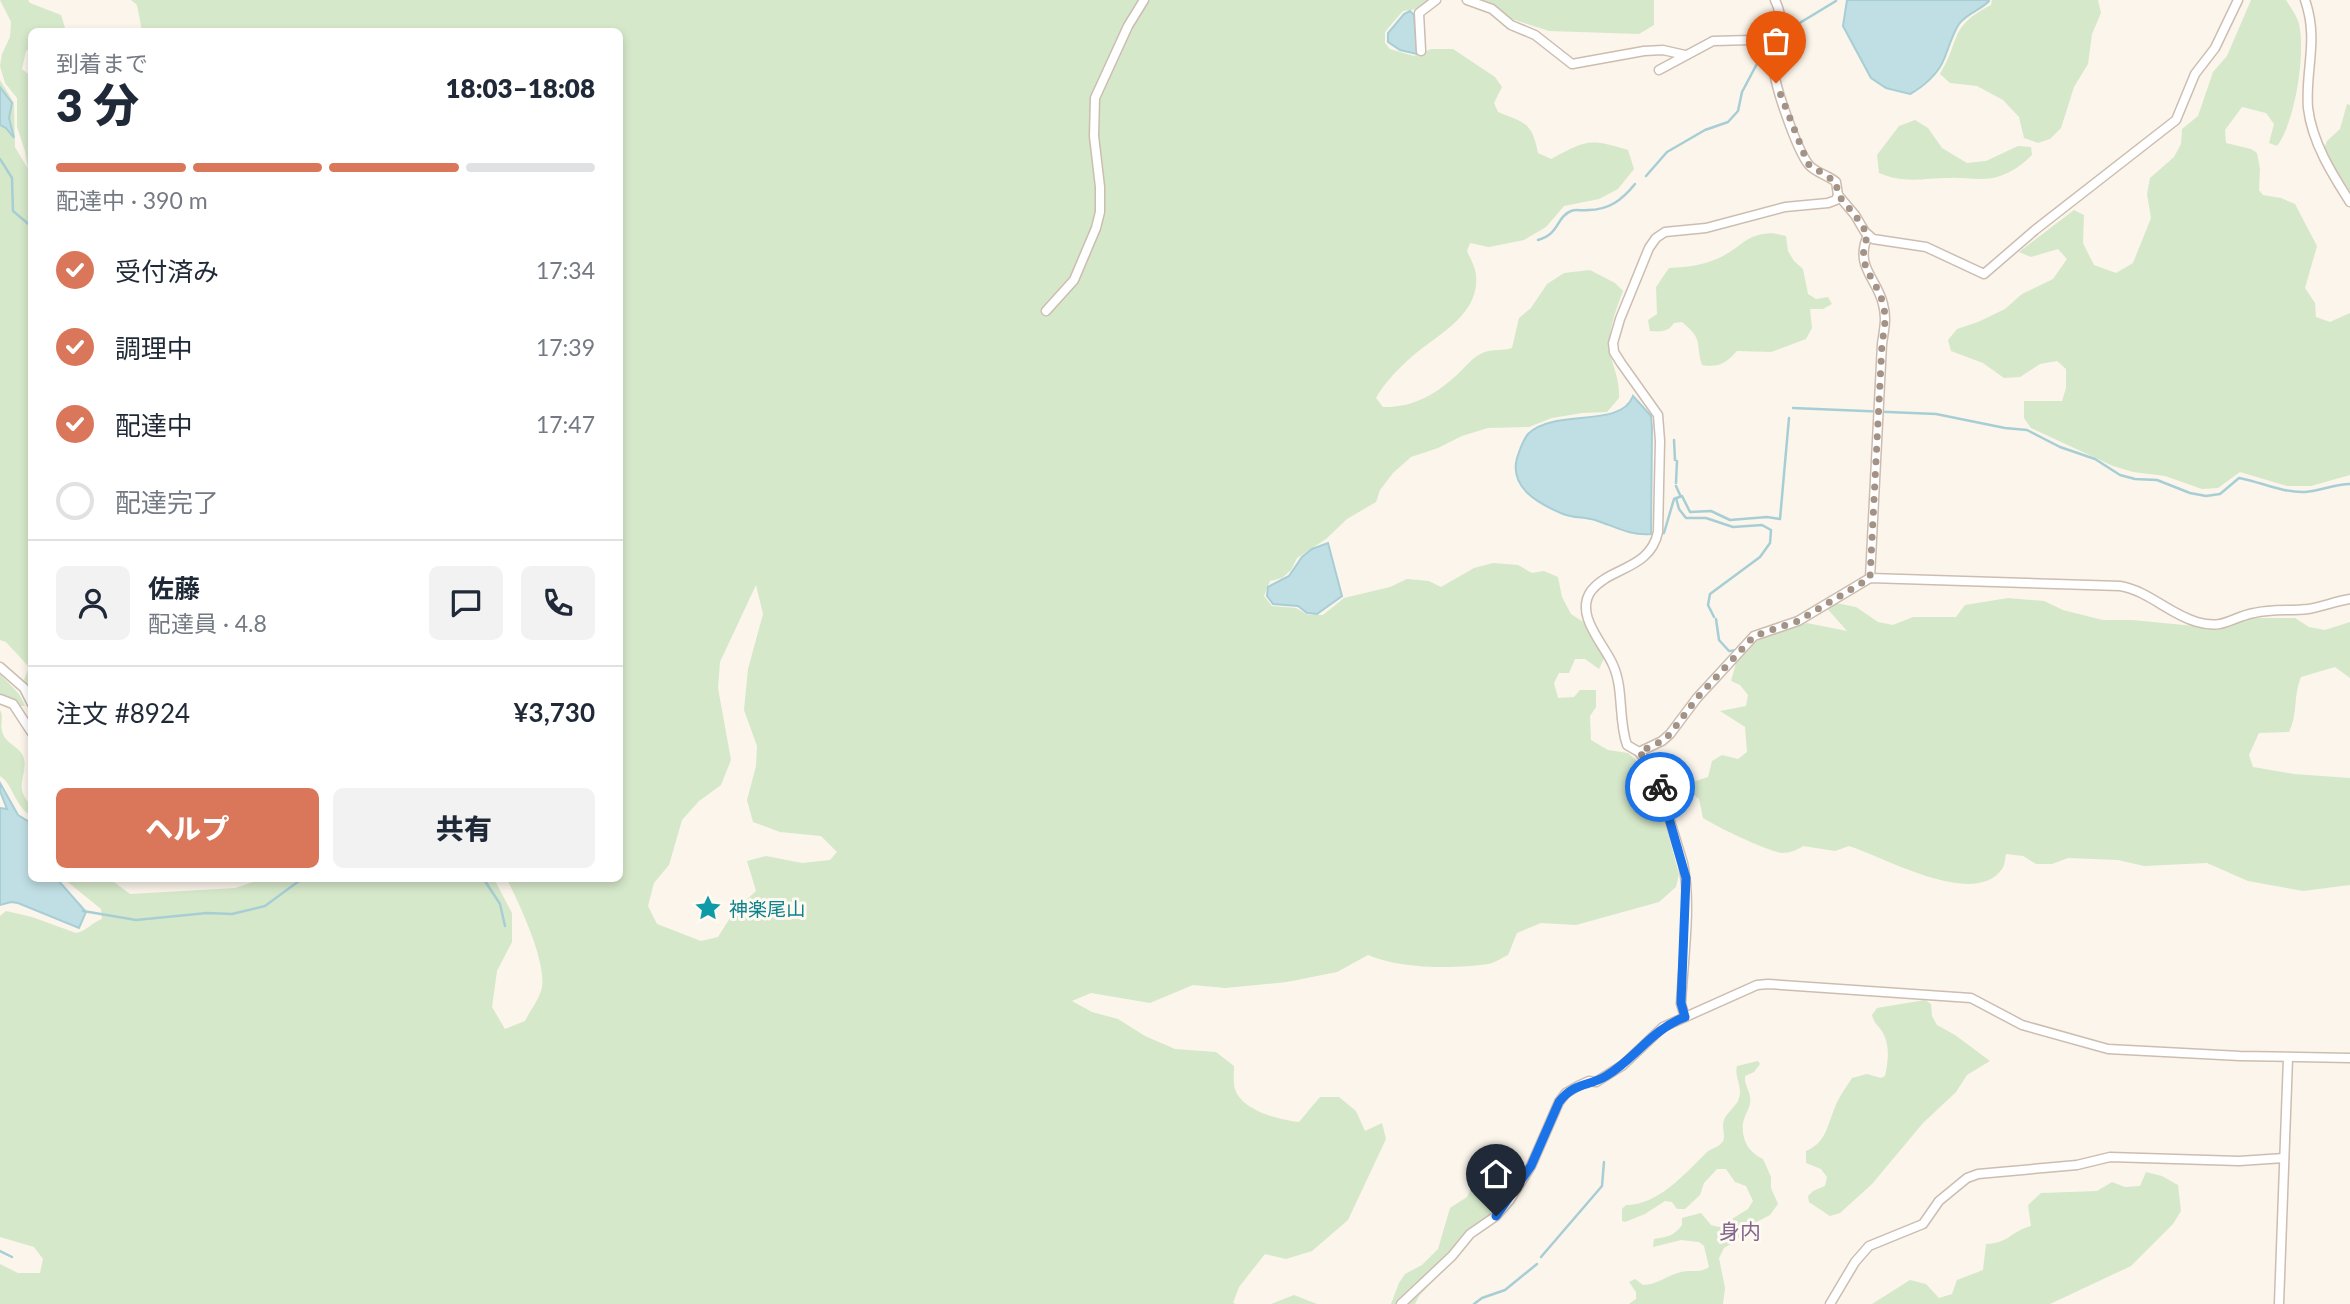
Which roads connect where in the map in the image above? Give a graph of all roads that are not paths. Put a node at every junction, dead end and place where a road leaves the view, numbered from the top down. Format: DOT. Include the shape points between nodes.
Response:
graph roads {
  1 [pos="1144,0"];
  2 [pos="1436,0"];
  3 [pos="1467,0"];
  4 [pos="1775,0"];
  5 [pos="2238,0"];
  6 [pos="2305,0"];
  7 [pos="1782,31"];
  8 [pos="1421,51"];
  9 [pos="1685,55"];
  10 [pos="1572,64"];
  11 [pos="1560,66"];
  12 [pos="1659,70"];
  13 [pos="1838,195"];
  14 [pos="2350,202"];
  15 [pos="1868,235"];
  16 [pos="1046,311"];
  17 [pos="1870,578"];
  18 [pos="2350,599"];
  19 [pos="0,667"];
  20 [pos="28,696"];
  21 [pos="0,699"];
  22 [pos="28,727"];
  23 [pos="1639,752"];
  24 [pos="1685,1017"];
  25 [pos="2288,1058"];
  26 [pos="2350,1058"];
  27 [pos="2284,1158"];
  28 [pos="1401,1304"];
  29 [pos="1830,1304"];
  30 [pos="2278,1304"];
  1 -- 16 [label="street" via="1095,98 1100,187 1096,228 1074,280"];
  2 -- 8 [label="street" via="1419,13"];
  3 -- 10 [label="street" via="1535,35"];
  4 -- 7 [label="street"];
  5 -- 15 [label="street" via="2215,48 2195,74 2176,120 1984,274 1926,247"];
  6 -- 14 [label="street" via="2313,41 2311,123"];
  7 -- 9 [label="street" via="1751,40 1713,41"];
  7 -- 13 [label="street" via="1774,63 1776,83 1808,164 1836,182"];
  9 -- 10 [label="street" via="1644,51"];
  9 -- 12 [label="street"];
  10 -- 11 [label="street"];
  13 -- 15 [label="street"];
  13 -- 23 [label="street" via="1828,204 1785,207 1719,225 1660,234 1642,263 1617,326 1614,352 1658,415 1658,532 1648,553 1592,591 1586,607 1591,626 1614,666 1624,737 1627,745"];
  15 -- 17 [label="street" via="1865,266 1883,302 1886,328"];
  17 -- 18 [label="street" via="2120,586 2142,592 2189,619 2214,625 2257,612 2306,609"];
  17 -- 23 [label="street" via="1798,621 1754,636 1670,734"];
  19 -- 20 [label="street"];
  21 -- 22 [label="street" via="13,704"];
  23 -- 24 [label="street" via="1655,772 1686,878 1681,1003"];
  24 -- 25 [label="street" via="1738,992 1768,984 1971,998 2022,1025 2108,1049"];
  24 -- 28 [label="street" via="1663,1027 1609,1074 1566,1093 1531,1166 1508,1201"];
  25 -- 26 [label="street"];
  25 -- 27 [label="street"];
  27 -- 29 [label="street" via="2110,1157 1978,1174 1939,1200 1923,1224 1870,1246"];
  27 -- 30 [label="street"];
}
